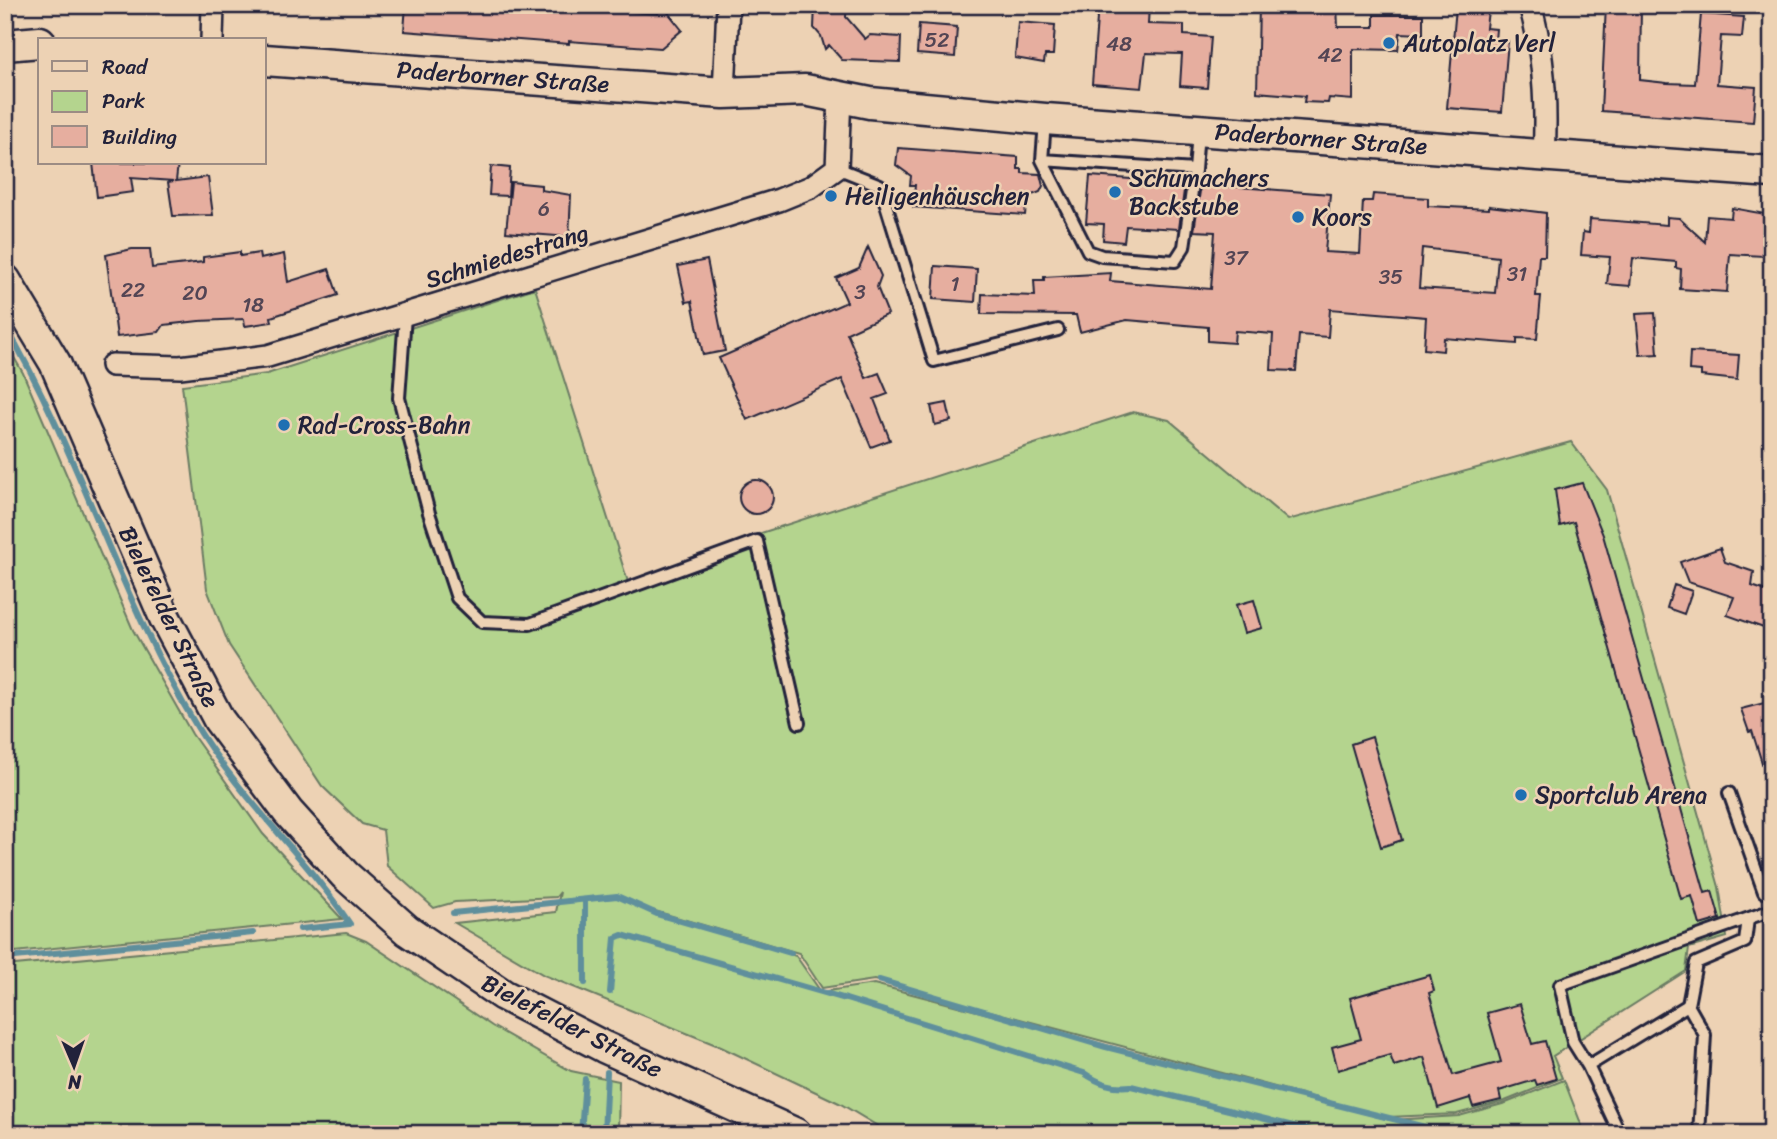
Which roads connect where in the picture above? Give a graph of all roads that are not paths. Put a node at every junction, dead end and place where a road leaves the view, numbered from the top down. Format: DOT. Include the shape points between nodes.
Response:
graph roads {
  1 [pos="214,5"];
  2 [pos="728,5"];
  3 [pos="1530,5"];
  4 [pos="212,38"];
  5 [pos="38,42"];
  6 [pos="5,45"];
  7 [pos="266,60"];
  8 [pos="732,94"];
  9 [pos="840,101"];
  10 [pos="1045,119"];
  11 [pos="1199,131"];
  12 [pos="1544,155"];
  13 [pos="1042,160"];
  14 [pos="837,168"];
  15 [pos="1195,170"];
  16 [pos="1772,172"];
  17 [pos="5,280"];
  18 [pos="405,316"];
  19 [pos="1058,330"];
  20 [pos="112,365"];
  21 [pos="799,723"];
  22 [pos="1729,793"];
  23 [pos="1772,889"];
  24 [pos="1772,910"];
  25 [pos="1748,919"];
  26 [pos="1688,1005"];
  27 [pos="1588,1066"];
  28 [pos="796,1134"];
  29 [pos="1620,1134"];
  30 [pos="1699,1134"];
  1 -- 4 [label="street"];
  2 -- 8 [label="street"];
  3 -- 12 [label="street" via="1540,40"];
  5 -- 6 [label="main road"];
  7 -- 8 [label="main road, Paderborner Straße"];
  8 -- 9 [label="main road, Paderborner Straße" via="785,89"];
  9 -- 10 [label="main road, Paderborner Straße"];
  9 -- 14 [label="street"];
  10 -- 11 [label="main road, Paderborner Straße"];
  10 -- 13 [label="lane"];
  11 -- 12 [label="main road, Paderborner Straße"];
  11 -- 15 [label="lane"];
  12 -- 16 [label="main road, Paderborner Straße"];
  13 -- 15 [label="lane"];
  13 -- 15 [label="lane" via="1088,251 1175,261 1184,247"];
  14 -- 18 [label="street, Schmiedestrang" via="811,187 779,200"];
  14 -- 19 [label="lane" via="880,184 934,361"];
  17 -- 28 [label="main road, Bielefelder Straße" via="55,363 164,618 219,720 288,812 345,875 407,930 503,995 604,1047"];
  18 -- 20 [label="street, Schmiedestrang" via="268,356 180,367"];
  18 -- 21 [label="lane" via="399,398 457,597 482,622 530,624 757,541"];
  22 -- 23 [label="lane" via="1764,892"];
  24 -- 25 [label="lane"];
  25 -- 26 [label="lane" via="1745,942 1696,963"];
  25 -- 27 [label="lane" via="1560,985 1573,1042"];
  26 -- 27 [label="lane"];
  26 -- 30 [label="lane" via="1705,1035"];
  27 -- 29 [label="lane"];
}
